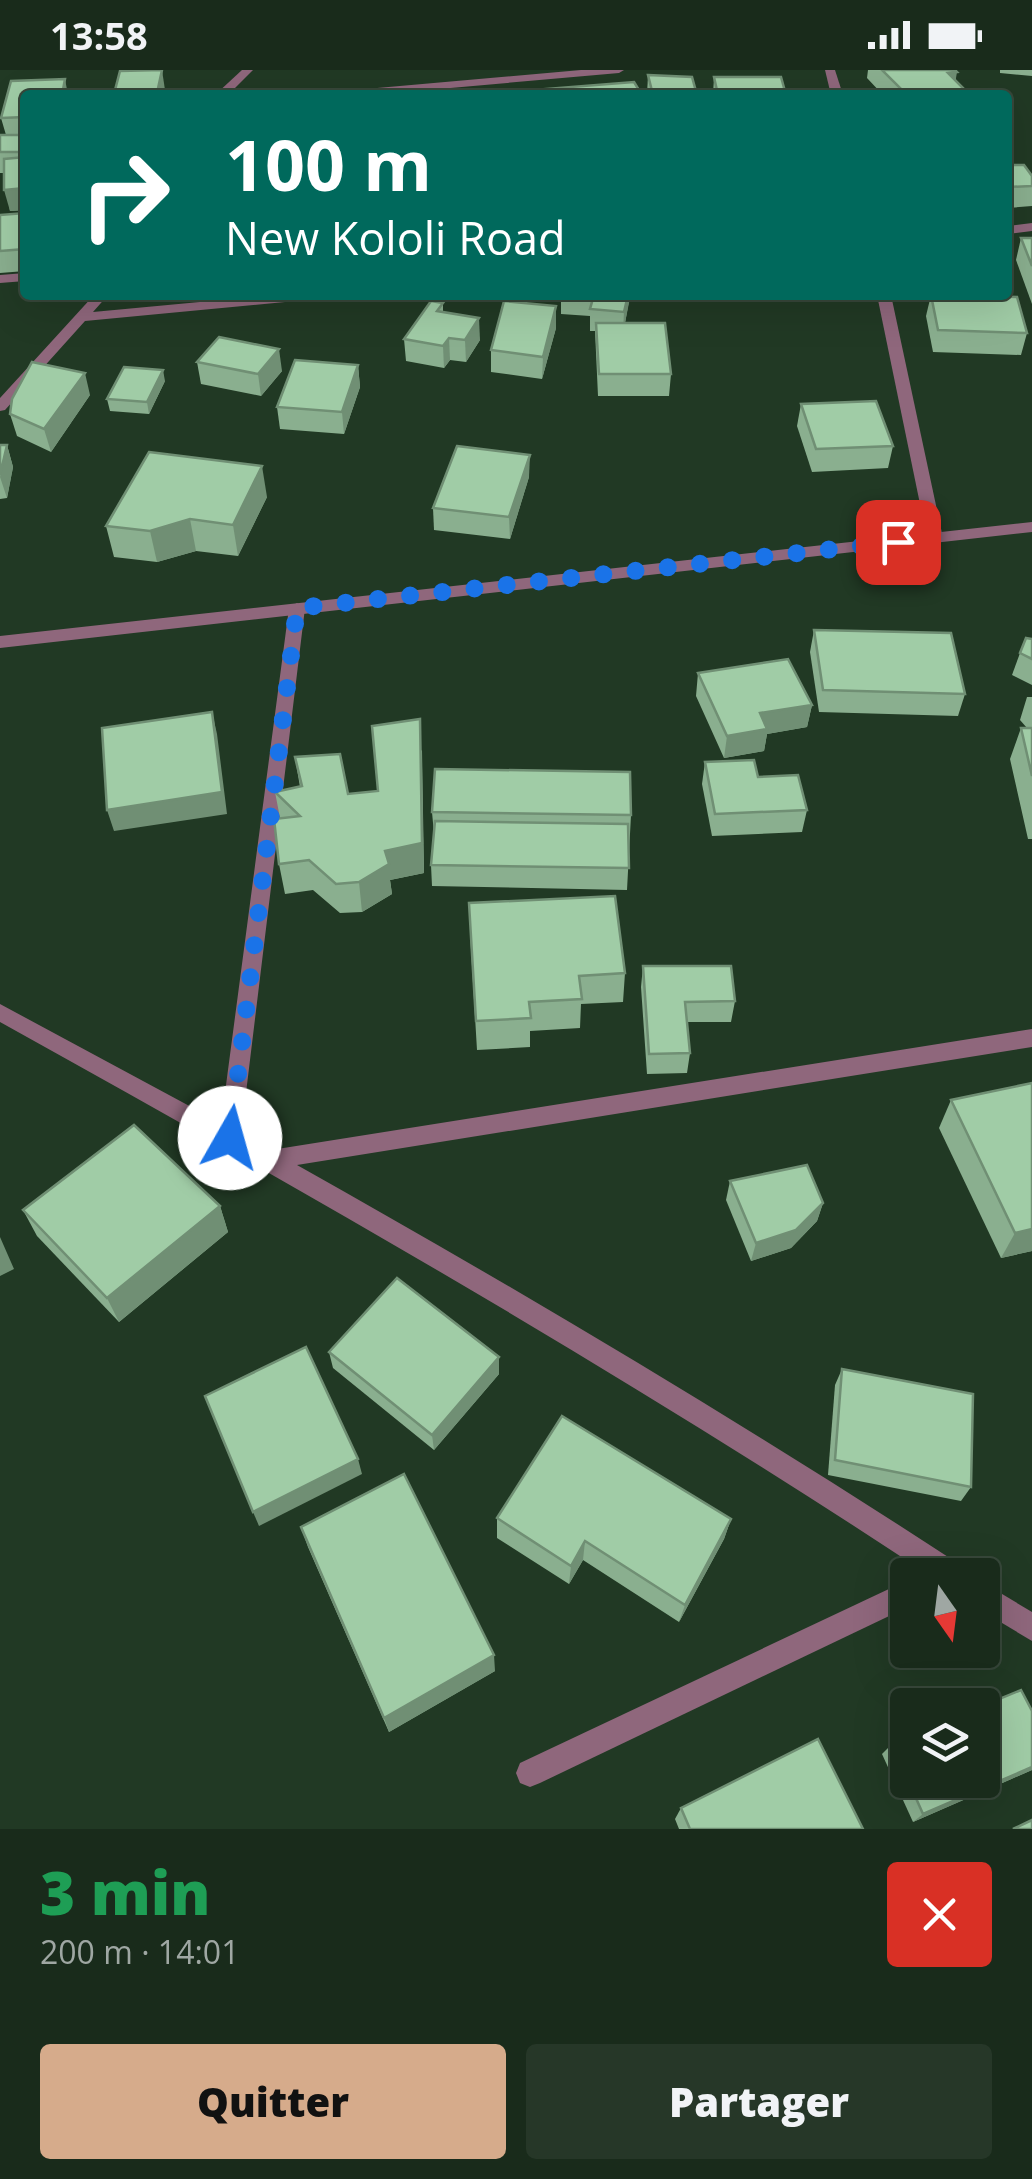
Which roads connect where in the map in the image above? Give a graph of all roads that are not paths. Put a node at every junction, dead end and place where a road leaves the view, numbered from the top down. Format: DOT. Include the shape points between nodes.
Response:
graph roads {
  1 [pos="248,70"];
  2 [pos="619,70"];
  3 [pos="226,90"];
  4 [pos="389,90"];
  5 [pos="97,300"];
  6 [pos="264,300"];
  7 [pos="885,300"];
  8 [pos="85,317"];
  9 [pos="0,408"];
  10 [pos="1032,527"];
  11 [pos="935,538"];
  12 [pos="297,608"];
  13 [pos="0,642"];
  14 [pos="0,1012"];
  15 [pos="1032,1038"];
  16 [pos="230,1138"];
  17 [pos="271,1160"];
  18 [pos="926,1558"];
  19 [pos="890,1602"];
  20 [pos="1000,1607"];
  21 [pos="1032,1628"];
  22 [pos="530,1773"];
  1 -- 3 [label="street"];
  2 -- 4 [label="street"];
  5 -- 8 [label="street"];
  6 -- 8 [label="street"];
  7 -- 11 [label="street"];
  8 -- 9 [label="street"];
  10 -- 11 [label="street"];
  11 -- 12 [label="street"];
  12 -- 13 [label="street"];
  12 -- 16 [label="street"];
  14 -- 16 [label="street"];
  15 -- 17 [label="street"];
  16 -- 17 [label="street"];
  17 -- 18 [label="street" via="774,1456"];
  19 -- 22 [label="street"];
  20 -- 21 [label="street"];
}
